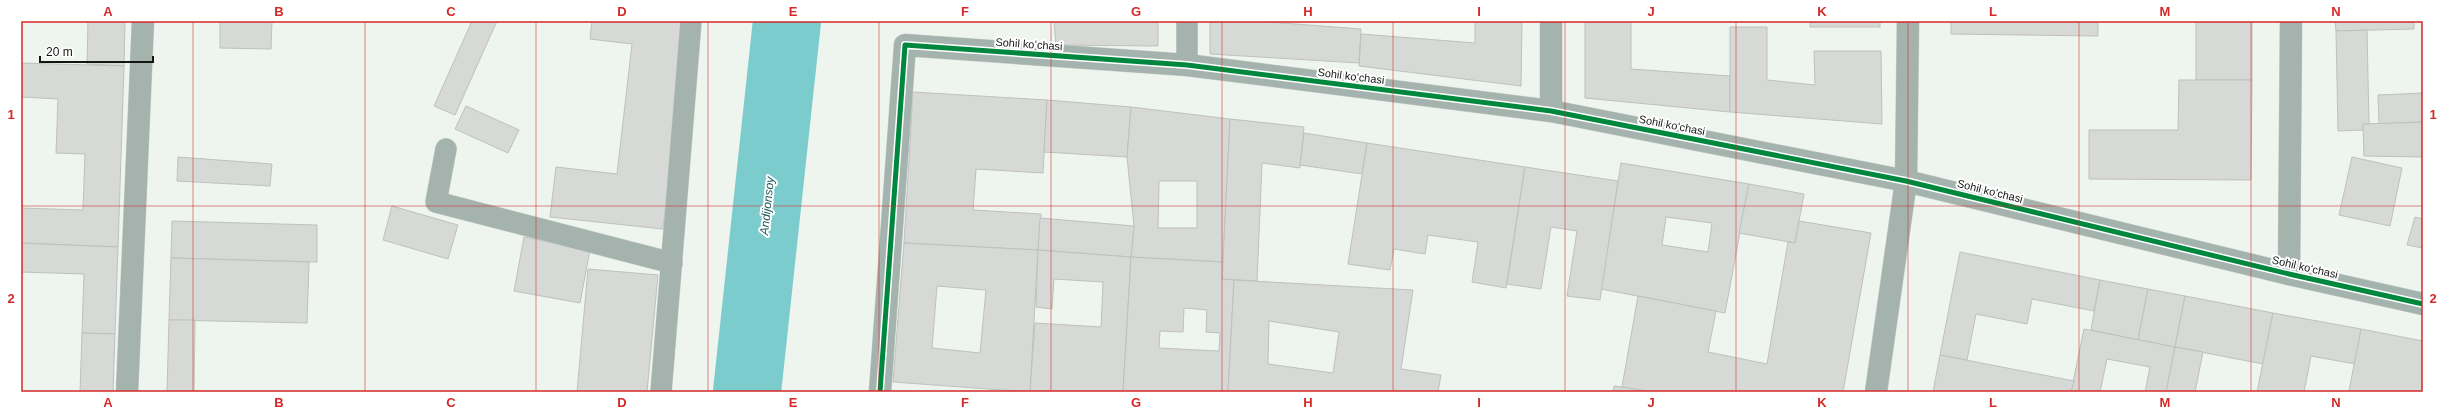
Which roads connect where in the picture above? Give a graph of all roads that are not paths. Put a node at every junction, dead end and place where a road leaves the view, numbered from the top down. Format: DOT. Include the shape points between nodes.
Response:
graph roads {
  1 [pos="143,21"];
  2 [pos="690,21"];
  3 [pos="1187,21"];
  4 [pos="1550,21"];
  5 [pos="1908,21"];
  6 [pos="2291,21"];
  7 [pos="1187,65"];
  8 [pos="1551,111"];
  9 [pos="446,149"];
  10 [pos="1906,181"];
  11 [pos="672,263"];
  12 [pos="2289,274"];
  13 [pos="2423,304"];
  14 [pos="127,392"];
  15 [pos="661,392"];
  16 [pos="880,392"];
  17 [pos="1876,392"];
  1 -- 14 [label="street"];
  2 -- 11 [label="lane"];
  3 -- 7 [label="lane"];
  4 -- 8 [label="street"];
  5 -- 10 [label="street"];
  6 -- 12 [label="street"];
  7 -- 8 [label="street, Sohil koʻchasi"];
  7 -- 16 [label="street, Sohil koʻchasi" via="905,45"];
  8 -- 10 [label="street, Sohil koʻchasi"];
  9 -- 11 [label="lane" via="436,202"];
  10 -- 12 [label="street, Sohil koʻchasi"];
  10 -- 17 [label="street"];
  11 -- 15 [label="lane"];
  12 -- 13 [label="street, Sohil koʻchasi"];
}
